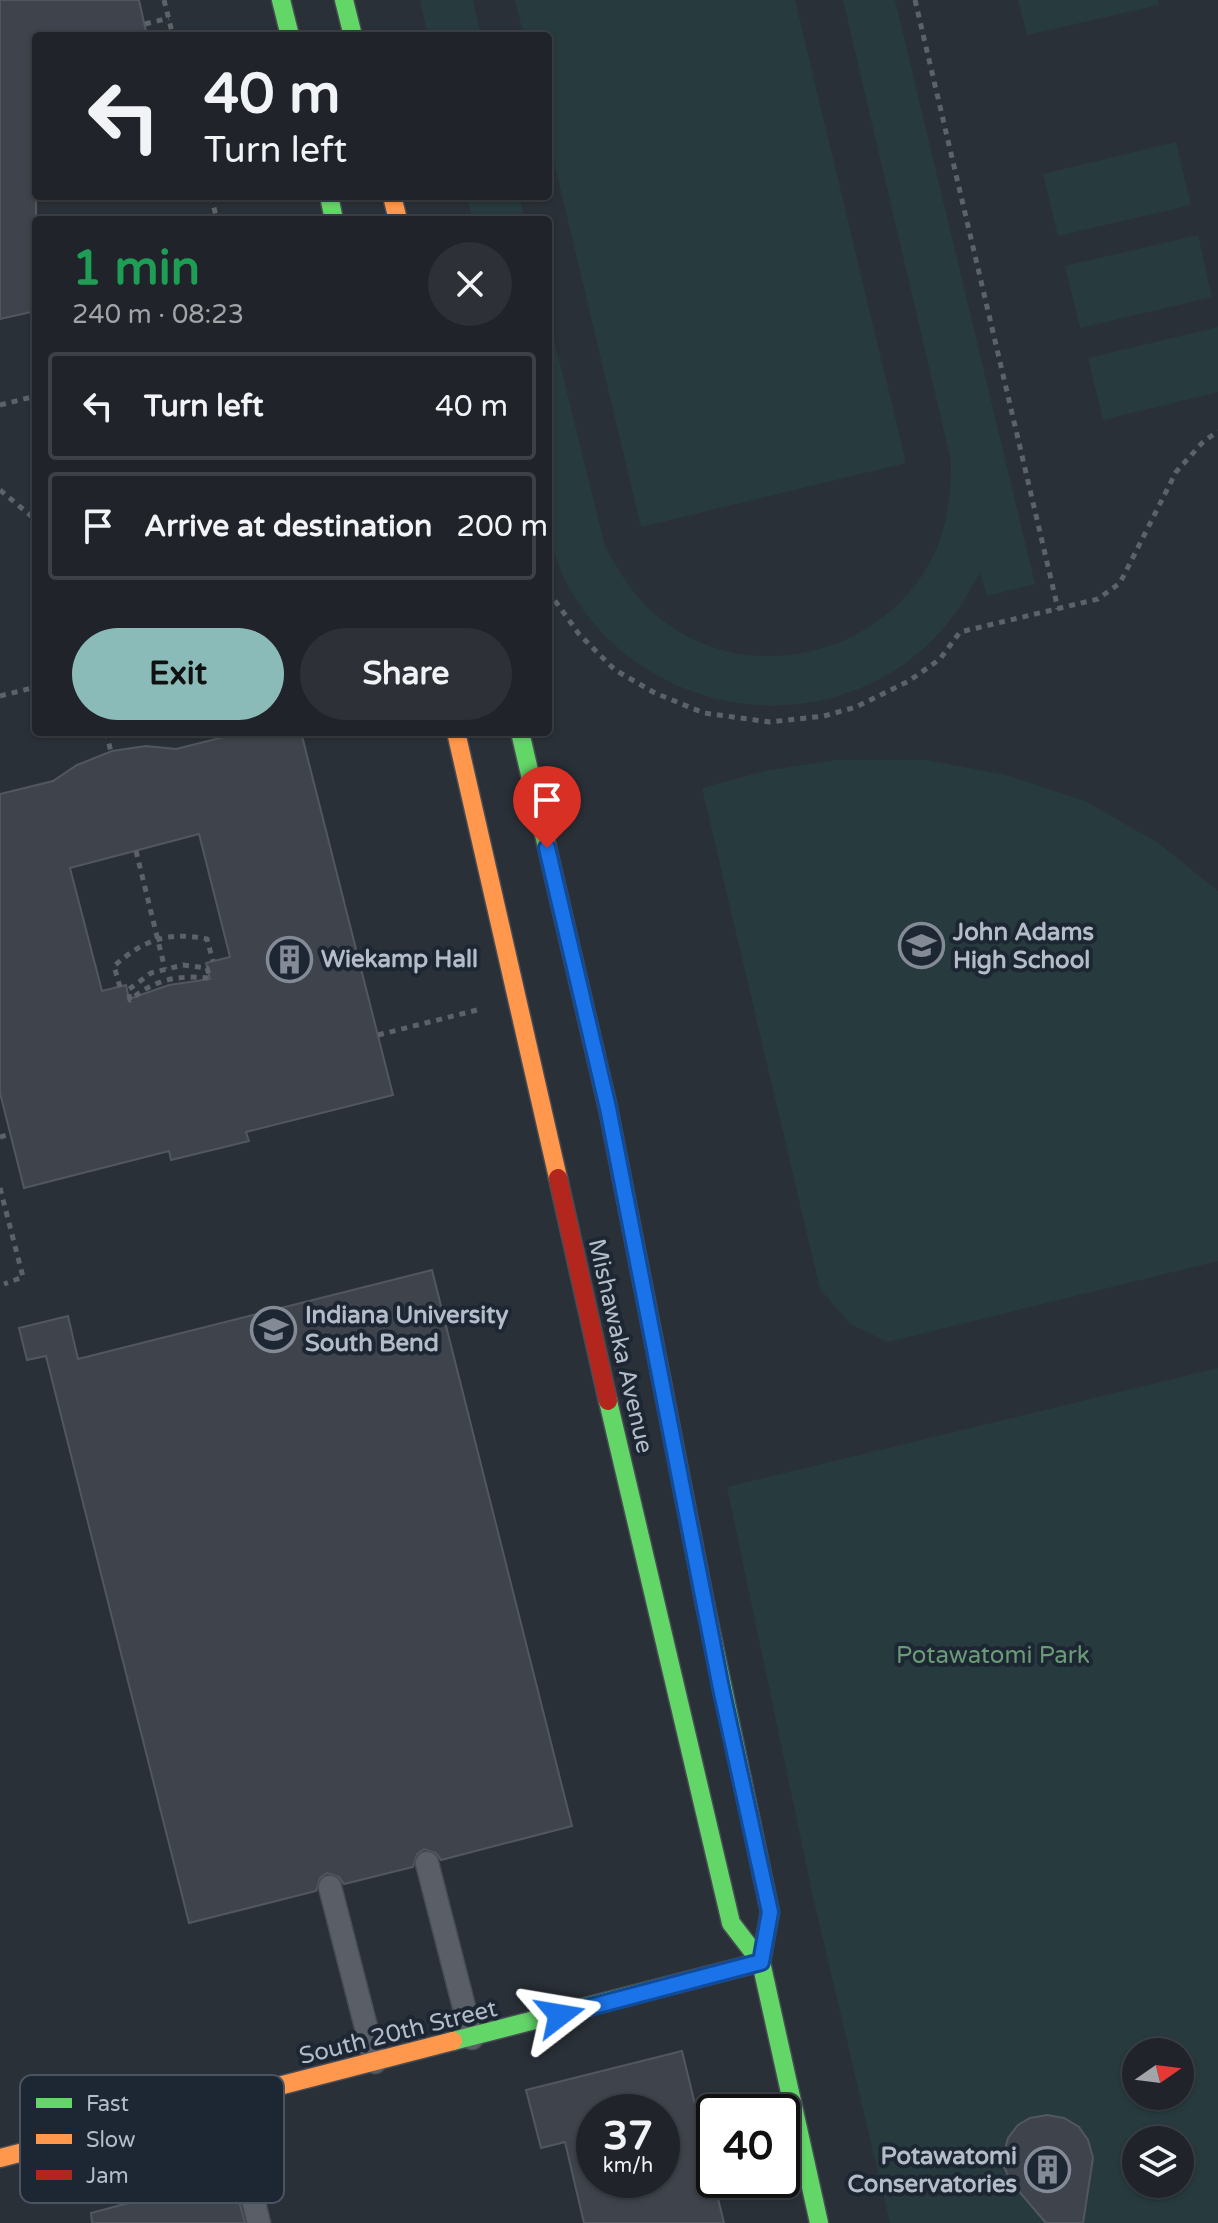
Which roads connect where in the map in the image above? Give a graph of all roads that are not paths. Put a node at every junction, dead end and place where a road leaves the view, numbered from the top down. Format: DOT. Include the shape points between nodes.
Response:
graph roads {
  1 [pos="281,0"];
  2 [pos="344,0"];
  3 [pos="289,32"];
  4 [pos="352,32"];
  5 [pos="457,736"];
  6 [pos="521,736"];
  7 [pos="427,1863"];
  8 [pos="330,1887"];
  9 [pos="761,1962"];
  10 [pos="472,2038"];
  11 [pos="375,2062"];
  12 [pos="284,2086"];
  13 [pos="20,2153"];
  14 [pos="0,2158"];
  15 [pos="254,2203"];
  16 [pos="259,2223"];
  17 [pos="819,2223"];
  1 -- 3 [label="main road"];
  2 -- 4 [label="main road"];
  5 -- 9 [label="main road, Mishawaka Avenue" via="731,1923"];
  6 -- 9 [label="main road, Mishawaka Avenue" via="608,1108 770,1912"];
  7 -- 10 [label="lane"];
  8 -- 11 [label="lane"];
  9 -- 10 [label="main road, South 20th Street"];
  9 -- 17 [label="main road, Mishawaka Avenue"];
  10 -- 11 [label="main road, South 20th Street"];
  11 -- 12 [label="main road, South 20th Street"];
  13 -- 14 [label="main road, South 20th Street"];
  15 -- 16 [label="lane"];
}
